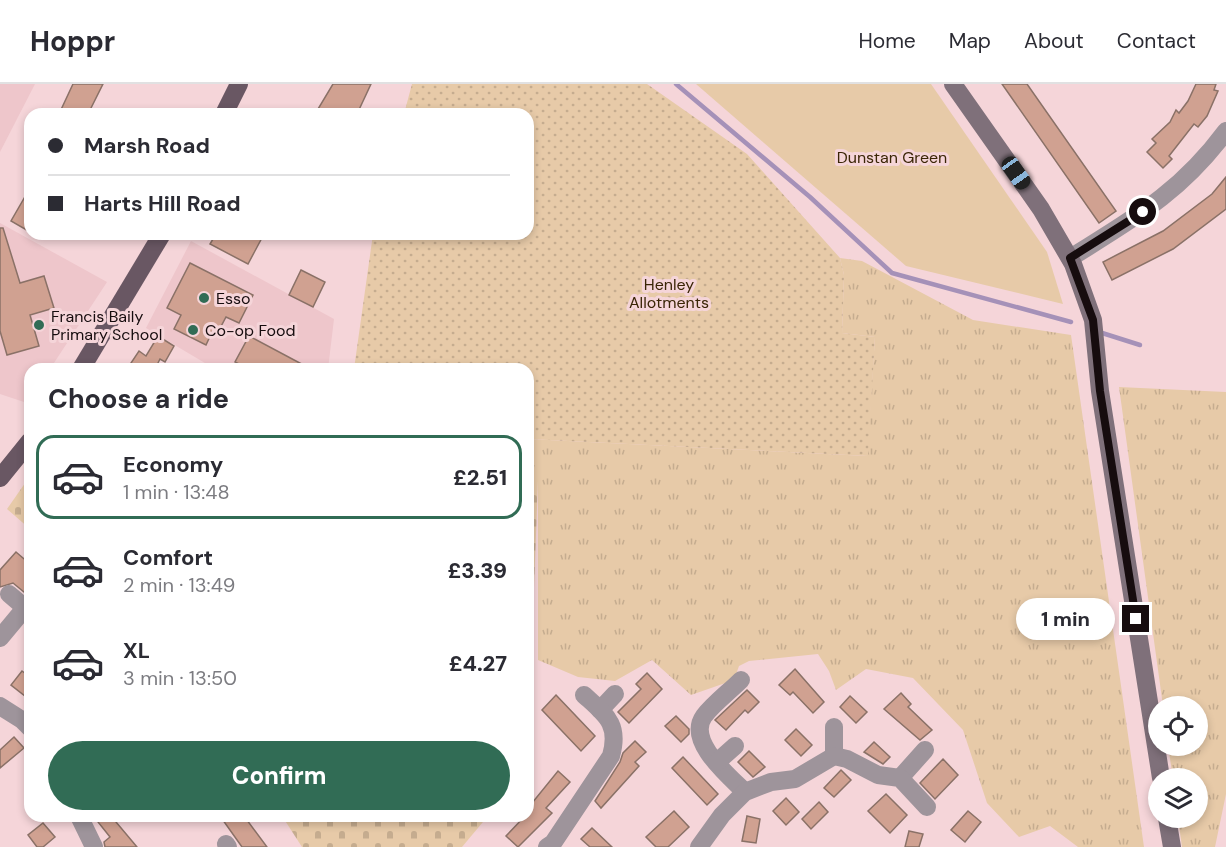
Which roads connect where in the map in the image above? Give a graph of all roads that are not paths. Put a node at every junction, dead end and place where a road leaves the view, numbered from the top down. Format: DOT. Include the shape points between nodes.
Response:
graph roads {
  1 [pos="239,84"];
  2 [pos="953,84"];
  3 [pos="227,108"];
  4 [pos="1226,131"];
  5 [pos="158,240"];
  6 [pos="1070,258"];
  7 [pos="85,363"];
  8 [pos="24,448"];
  9 [pos="0,478"];
  10 [pos="9,594"];
  11 [pos="24,607"];
  12 [pos="24,614"];
  13 [pos="0,638"];
  14 [pos="741,680"];
  15 [pos="615,694"];
  16 [pos="584,695"];
  17 [pos="0,706"];
  18 [pos="600,710"];
  19 [pos="24,722"];
  20 [pos="834,728"];
  21 [pos="735,746"];
  22 [pos="925,750"];
  23 [pos="834,756"];
  24 [pos="717,762"];
  25 [pos="1159,768"];
  26 [pos="900,778"];
  27 [pos="745,792"];
  28 [pos="927,807"];
  29 [pos="82,822"];
  30 [pos="1169,828"];
  31 [pos="553,846"];
  32 [pos="94,847"];
  33 [pos="699,847"];
  34 [pos="1172,847"];
  1 -- 3 [label="main road"];
  2 -- 6 [label="street" via="1041,209"];
  4 -- 6 [label="street" via="1166,197"];
  5 -- 7 [label="main road"];
  6 -- 25 [label="street" via="1093,320 1100,391"];
  8 -- 9 [label="main road"];
  10 -- 11 [label="street"];
  12 -- 13 [label="street"];
  14 -- 24 [label="street" via="703,717 700,738"];
  15 -- 18 [label="street"];
  16 -- 18 [label="street"];
  17 -- 19 [label="street"];
  18 -- 31 [label="street" via="609,718 613,730 611,756"];
  20 -- 23 [label="street"];
  21 -- 24 [label="street"];
  22 -- 26 [label="street"];
  23 -- 26 [label="street" via="878,775"];
  23 -- 27 [label="street" via="795,779 771,782"];
  24 -- 27 [label="street"];
  26 -- 28 [label="street"];
  27 -- 33 [label="street"];
  29 -- 32 [label="street"];
  30 -- 34 [label="street"];
}
